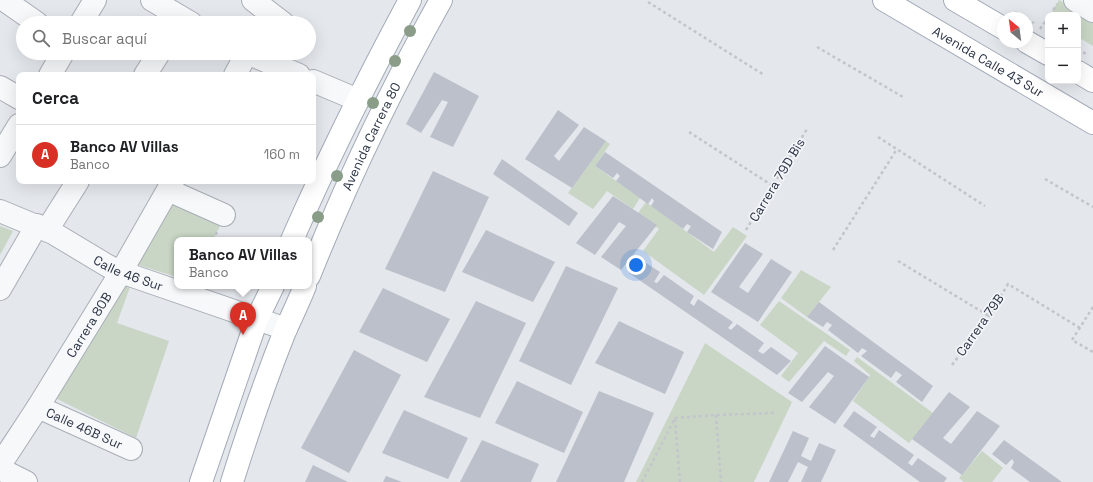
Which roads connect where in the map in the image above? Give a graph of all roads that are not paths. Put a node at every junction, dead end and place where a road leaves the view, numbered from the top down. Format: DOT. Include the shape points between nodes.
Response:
graph roads {
  1 [pos="4,0"];
  2 [pos="95,0"];
  3 [pos="152,0"];
  4 [pos="253,0"];
  5 [pos="410,0"];
  6 [pos="441,0"];
  7 [pos="884,0"];
  8 [pos="955,0"];
  9 [pos="1075,0"];
  10 [pos="1093,11"];
  11 [pos="28,16"];
  12 [pos="86,16"];
  13 [pos="176,16"];
  14 [pos="274,16"];
  15 [pos="997,24"];
  16 [pos="1033,45"];
  17 [pos="1045,52"];
  18 [pos="59,60"];
  19 [pos="155,60"];
  20 [pos="243,60"];
  21 [pos="264,60"];
  22 [pos="52,72"];
  23 [pos="147,72"];
  24 [pos="237,72"];
  25 [pos="292,72"];
  26 [pos="1081,74"];
  27 [pos="1093,81"];
  28 [pos="316,82"];
  29 [pos="0,87"];
  30 [pos="16,96"];
  31 [pos="358,100"];
  32 [pos="1093,123"];
  33 [pos="16,130"];
  34 [pos="0,156"];
  35 [pos="76,184"];
  36 [pos="170,186"];
  37 [pos="0,211"];
  38 [pos="224,215"];
  39 [pos="42,228"];
  40 [pos="293,237"];
  41 [pos="312,269"];
  42 [pos="121,272"];
  43 [pos="0,289"];
  44 [pos="272,289"];
  45 [pos="304,289"];
  46 [pos="257,319"];
  47 [pos="286,329"];
  48 [pos="38,407"];
  49 [pos="131,449"];
  50 [pos="0,465"];
  51 [pos="0,469"];
  52 [pos="26,482"];
  53 [pos="201,482"];
  54 [pos="232,482"];
  1 -- 11 [label="street"];
  2 -- 12 [label="street"];
  3 -- 13 [label="street"];
  4 -- 14 [label="street"];
  5 -- 31 [label="main road, Avenida Carrera 80"];
  6 -- 41 [label="main road, Avenida Carrera 80" via="370,136"];
  7 -- 32 [label="main road, Avenida Calle 43 Sur"];
  8 -- 15 [label="main road"];
  9 -- 10 [label="street"];
  16 -- 17 [label="main road"];
  18 -- 22 [label="street"];
  19 -- 23 [label="street"];
  20 -- 24 [label="street"];
  21 -- 25 [label="street"];
  26 -- 27 [label="main road"];
  28 -- 31 [label="street"];
  29 -- 30 [label="street"];
  31 -- 40 [label="main road, Avenida Carrera 80"];
  33 -- 34 [label="street"];
  35 -- 39 [label="street"];
  36 -- 38 [label="street"];
  36 -- 42 [label="street, Carrera 80B"];
  37 -- 39 [label="street, Calle 46 Sur"];
  39 -- 42 [label="street, Calle 46 Sur"];
  39 -- 43 [label="street"];
  42 -- 46 [label="street, Calle 46 Sur"];
  42 -- 48 [label="street, Carrera 80B"];
  44 -- 46 [label="main road"];
  45 -- 47 [label="main road"];
  46 -- 47 [label="street, Calle 46 Sur"];
  46 -- 53 [label="main road"];
  47 -- 54 [label="main road"];
  48 -- 49 [label="street, Calle 46B Sur"];
  48 -- 50 [label="street, Carrera 80B"];
  51 -- 52 [label="street"];
}
